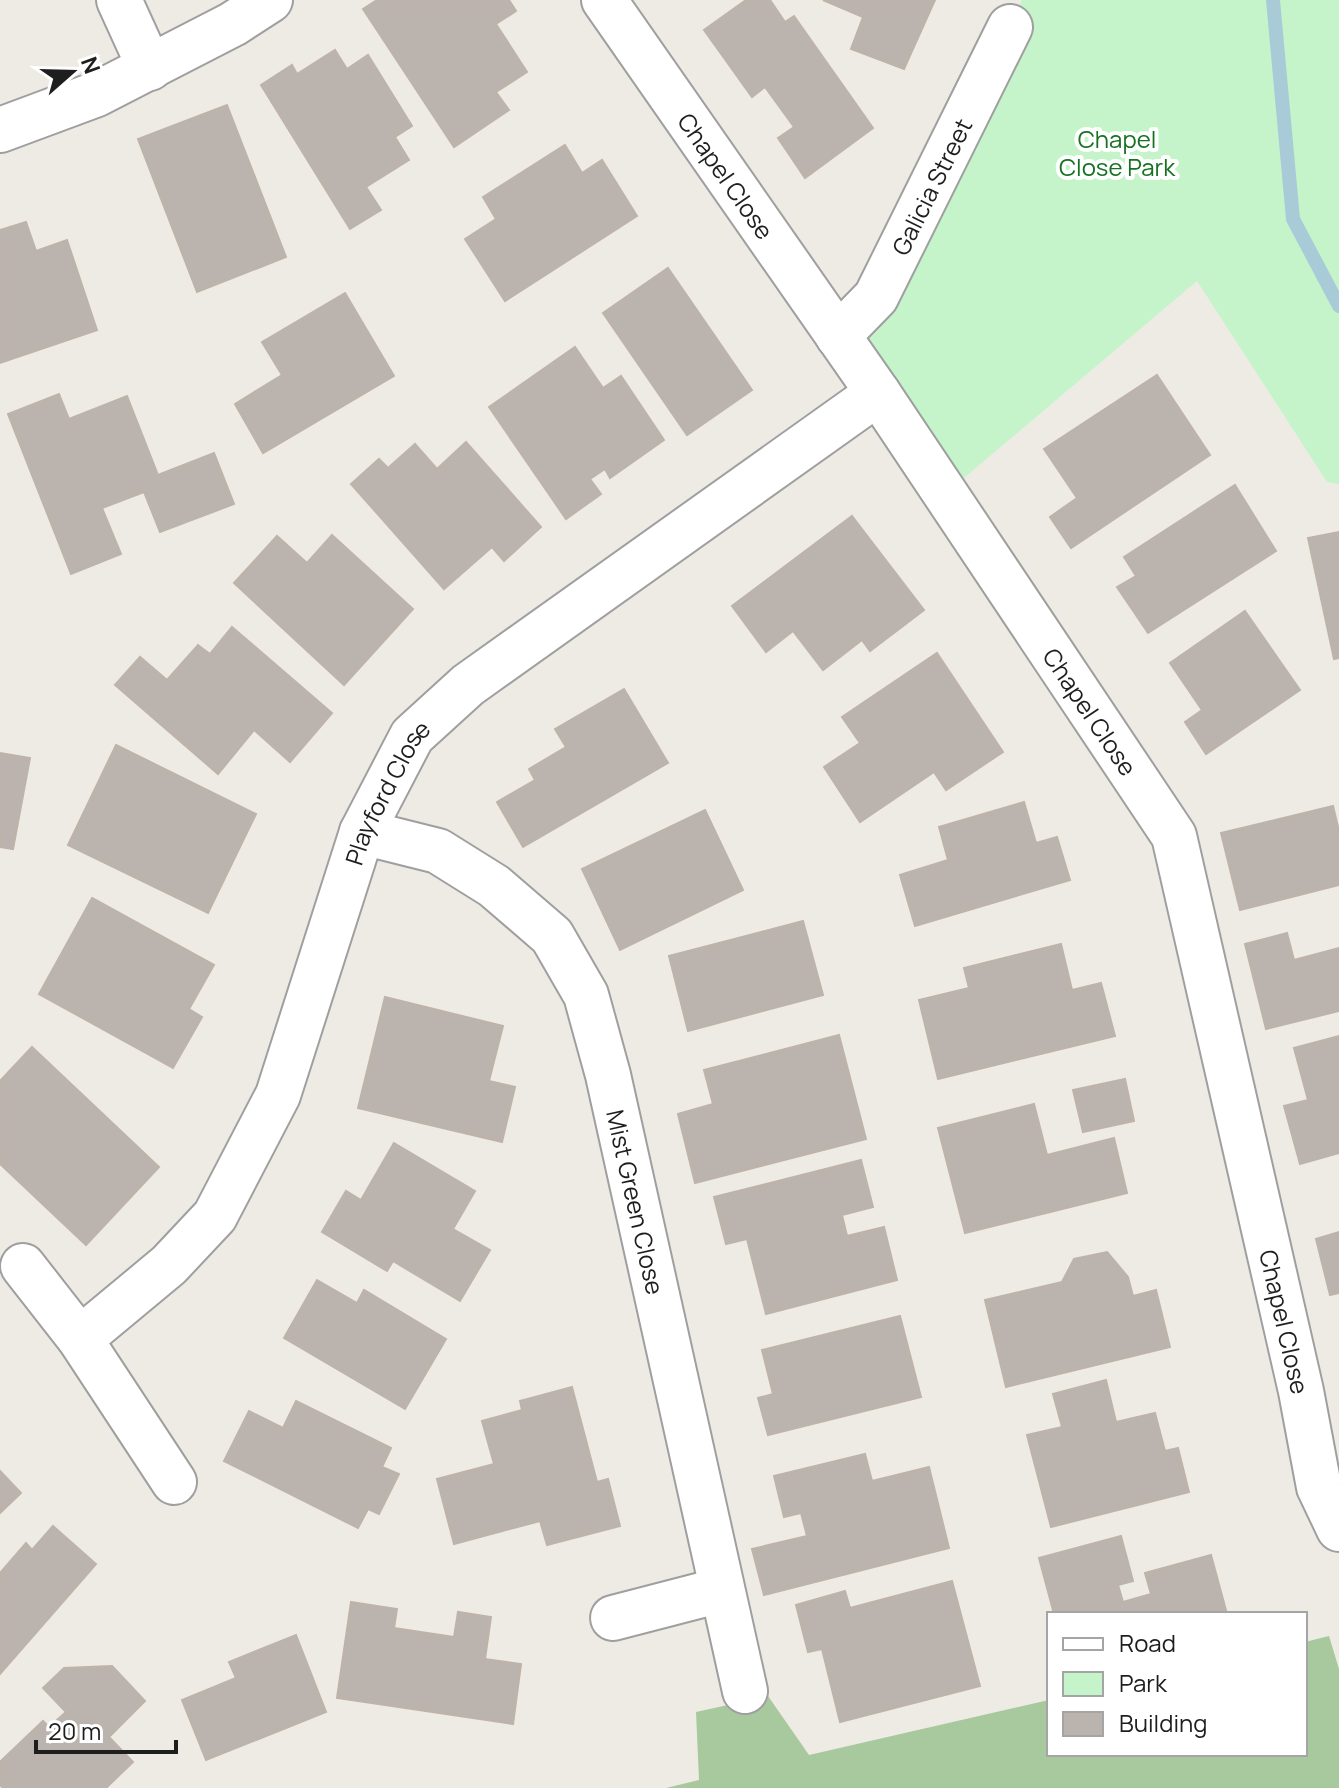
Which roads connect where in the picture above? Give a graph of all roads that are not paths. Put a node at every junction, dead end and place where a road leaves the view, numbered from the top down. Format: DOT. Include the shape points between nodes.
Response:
graph roads {
  1 [pos="119,0"];
  2 [pos="270,0"];
  3 [pos="604,0"];
  4 [pos="1010,27"];
  5 [pos="150,68"];
  6 [pos="0,130"];
  7 [pos="838,336"];
  8 [pos="878,393"];
  9 [pos="362,832"];
  10 [pos="23,1266"];
  11 [pos="80,1339"];
  12 [pos="174,1482"];
  13 [pos="1339,1529"];
  14 [pos="721,1590"];
  15 [pos="613,1618"];
  16 [pos="745,1691"];
  1 -- 5 [label="street"];
  2 -- 5 [label="street"];
  3 -- 7 [label="street, Chapel Close"];
  4 -- 7 [label="street, Galicia Street" via="876,297"];
  5 -- 6 [label="street"];
  7 -- 8 [label="street, Chapel Close"];
  8 -- 9 [label="street, Playford Close" via="468,685 412,736"];
  8 -- 13 [label="street, Chapel Close" via="1174,836 1319,1487"];
  9 -- 11 [label="street, Playford Close" via="278,1095 215,1216 169,1265"];
  9 -- 14 [label="street, Mist Green Close" via="438,851 494,886 552,936 586,995"];
  10 -- 11 [label="street"];
  11 -- 12 [label="street"];
  14 -- 15 [label="street"];
  14 -- 16 [label="street, Mist Green Close"];
}
